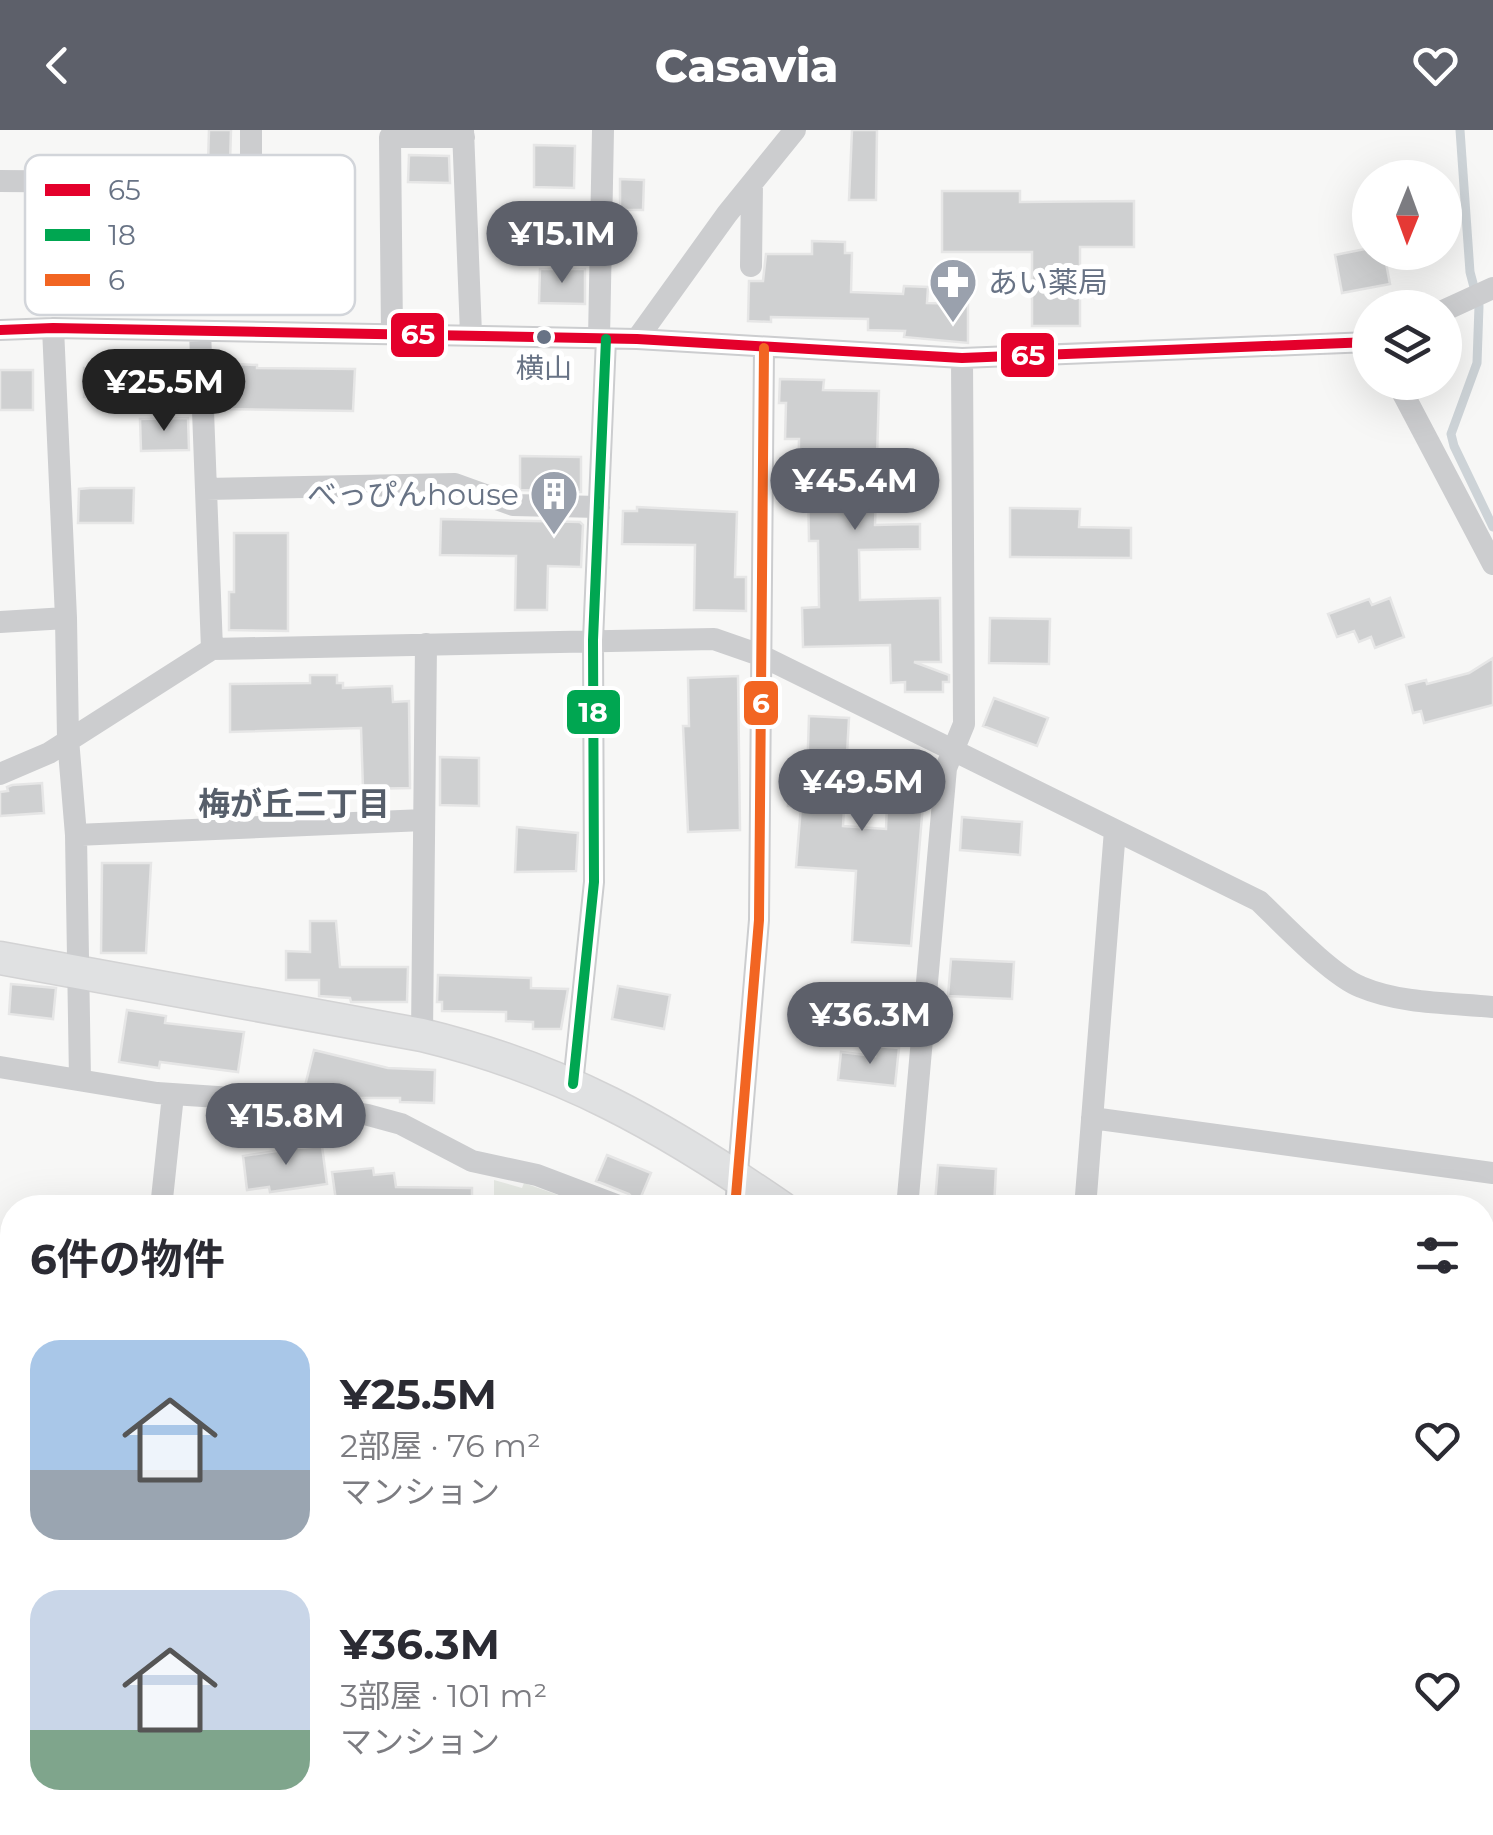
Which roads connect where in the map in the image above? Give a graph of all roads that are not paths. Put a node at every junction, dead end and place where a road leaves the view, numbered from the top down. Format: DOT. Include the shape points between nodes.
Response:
graph roads {
  1 [pos="603,130"];
  2 [pos="795,130"];
  3 [pos="464,134"];
  4 [pos="0,181"];
  5 [pos="25,181"];
  6 [pos="752,183"];
  7 [pos="751,266"];
  8 [pos="1493,288"];
  9 [pos="1462,302"];
  10 [pos="53,328"];
  11 [pos="0,330"];
  12 [pos="200,331"];
  13 [pos="392,333"];
  14 [pos="471,334"];
  15 [pos="603,339"];
  16 [pos="637,339"];
  17 [pos="1352,343"];
  18 [pos="764,348"];
  19 [pos="962,358"];
  20 [pos="1408,400"];
  21 [pos="206,489"];
  22 [pos="599,506"];
  23 [pos="1486,533"];
  24 [pos="1493,564"];
  25 [pos="66,618"];
  26 [pos="0,622"];
  27 [pos="594,640"];
  28 [pos="426,644"];
  29 [pos="212,649"];
  30 [pos="760,655"];
  31 [pos="68,739"];
  32 [pos="954,749"];
  33 [pos="0,774"];
  34 [pos="424,820"];
  35 [pos="1114,830"];
  36 [pos="76,835"];
  37 [pos="0,958"];
  38 [pos="80,974"];
  39 [pos="1493,1007"];
  40 [pos="422,1034"];
  41 [pos="0,1067"];
  42 [pos="80,1080"];
  43 [pos="573,1084"];
  44 [pos="173,1095"];
  45 [pos="1092,1118"];
  46 [pos="1493,1173"];
  47 [pos="736,1192"];
  48 [pos="162,1195"];
  49 [pos="589,1195"];
  50 [pos="908,1195"];
  51 [pos="1086,1195"];
  1 -- 15 [label="street"];
  2 -- 6 [label="street"];
  3 -- 13 [label="street" via="390,137"];
  3 -- 14 [label="street"];
  4 -- 5 [label="street"];
  6 -- 7 [label="street"];
  6 -- 16 [label="street"];
  8 -- 9 [label="street"];
  10 -- 11 [label="street"];
  10 -- 12 [label="street"];
  10 -- 25 [label="street"];
  12 -- 13 [label="street"];
  12 -- 21 [label="street"];
  13 -- 14 [label="street"];
  14 -- 15 [label="street"];
  15 -- 16 [label="street"];
  15 -- 22 [label="street"];
  16 -- 18 [label="street"];
  17 -- 19 [label="street"];
  18 -- 19 [label="street"];
  18 -- 30 [label="street"];
  19 -- 32 [label="street" via="964,724"];
  20 -- 23 [label="street"];
  21 -- 22 [label="street" via="454,484 513,505"];
  21 -- 29 [label="street"];
  22 -- 27 [label="street"];
  23 -- 24 [label="street"];
  25 -- 26 [label="street"];
  25 -- 31 [label="street"];
  27 -- 28 [label="street"];
  27 -- 30 [label="street" via="714,640"];
  27 -- 43 [label="street" via="594,882"];
  28 -- 29 [label="street"];
  28 -- 34 [label="street"];
  29 -- 31 [label="street"];
  30 -- 32 [label="street"];
  30 -- 47 [label="street" via="759,920"];
  31 -- 33 [label="street"];
  31 -- 36 [label="street"];
  32 -- 35 [label="street"];
  32 -- 50 [label="street" via="946,768"];
  34 -- 36 [label="street"];
  34 -- 40 [label="street"];
  35 -- 39 [label="street" via="1259,901 1358,987"];
  35 -- 45 [label="street"];
  36 -- 38 [label="street"];
  37 -- 38 [label="street"];
  38 -- 40 [label="street"];
  38 -- 42 [label="street"];
  40 -- 43 [label="street"];
  41 -- 42 [label="street"];
  42 -- 44 [label="street"];
  43 -- 47 [label="street" via="658,1126"];
  44 -- 48 [label="street"];
  44 -- 49 [label="street" via="368,1115 401,1124 472,1161"];
  45 -- 46 [label="street"];
  45 -- 51 [label="street"];
}
